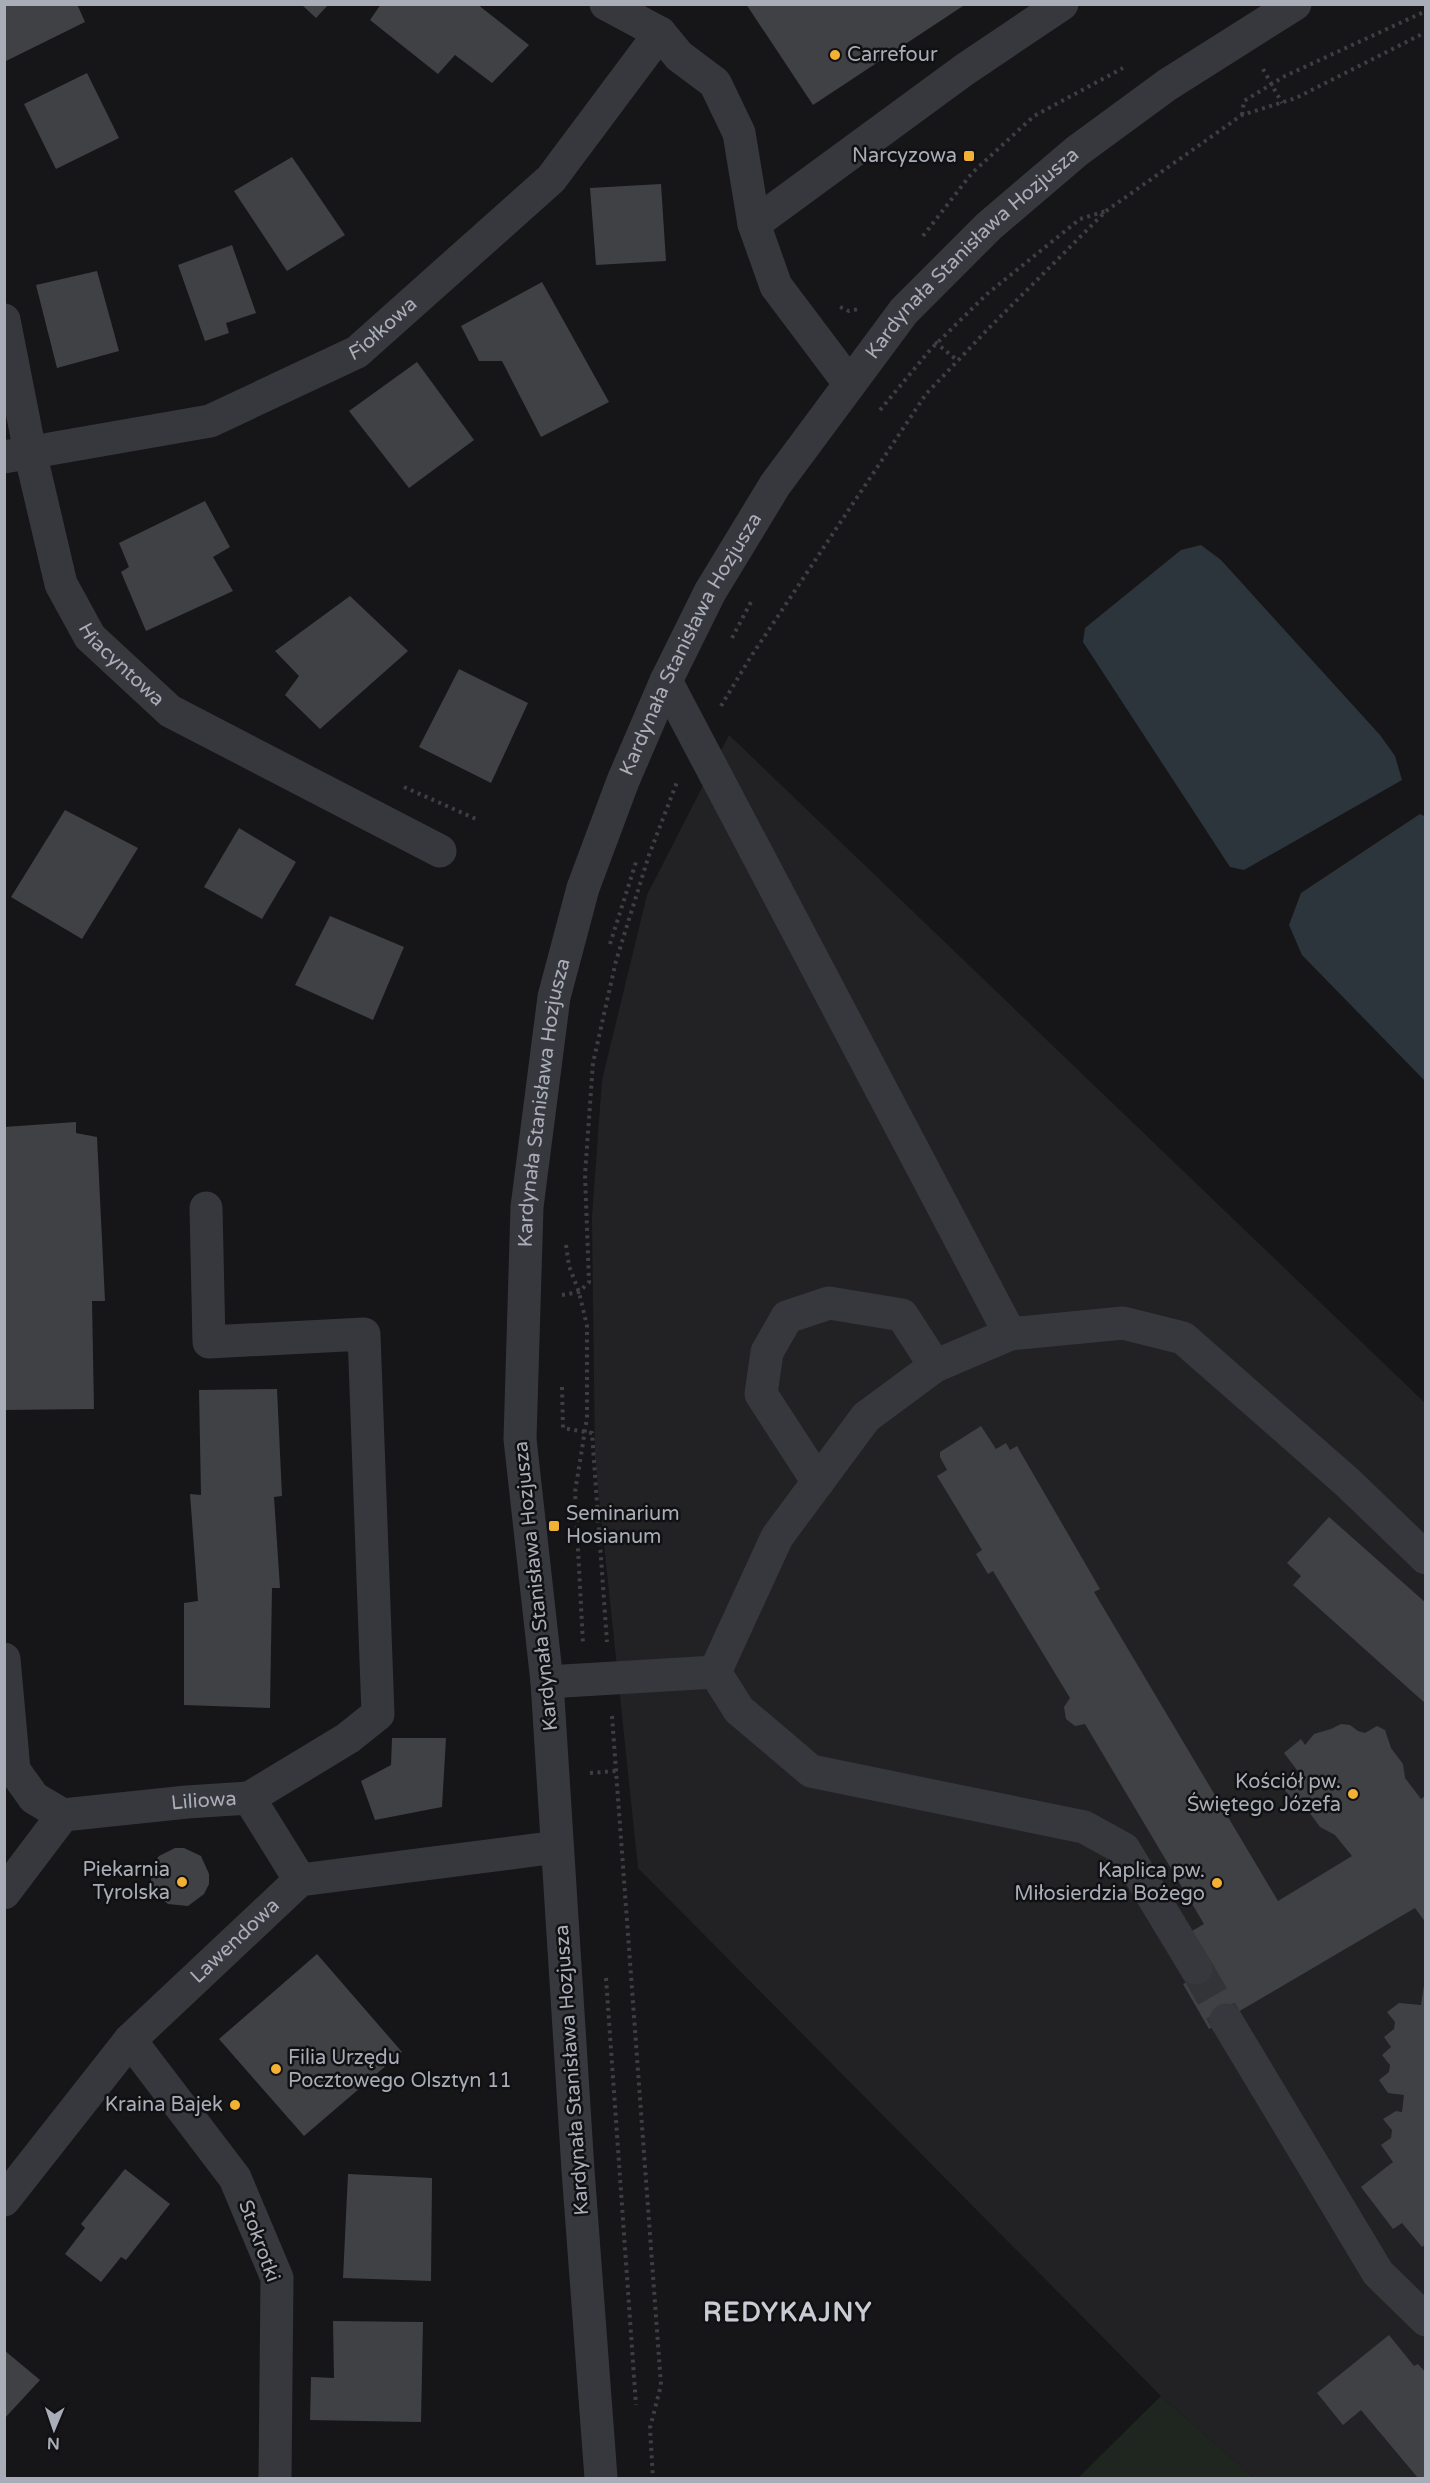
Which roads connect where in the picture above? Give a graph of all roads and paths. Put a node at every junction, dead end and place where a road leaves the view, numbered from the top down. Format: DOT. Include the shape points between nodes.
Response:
graph roads {
  1 [pos="606,4"];
  2 [pos="1062,4"];
  3 [pos="1276,9"];
  4 [pos="1425,11"];
  5 [pos="1425,32"];
  6 [pos="660,33"];
  7 [pos="1272,84"];
  8 [pos="1282,103"];
  9 [pos="1242,115"];
  10 [pos="1106,211"];
  11 [pos="754,224"];
  12 [pos="4,320"];
  13 [pos="849,383"];
  14 [pos="879,413"];
  15 [pos="17,455"];
  16 [pos="756,593"];
  17 [pos="729,645"];
  18 [pos="666,681"];
  19 [pos="699,744"];
  20 [pos="402,786"];
  21 [pos="476,819"];
  22 [pos="440,851"];
  23 [pos="639,852"];
  24 [pos="606,955"];
  25 [pos="206,1208"];
  26 [pos="566,1244"];
  27 [pos="579,1292"];
  28 [pos="558,1296"];
  29 [pos="1010,1334"];
  30 [pos="935,1366"];
  31 [pos="562,1384"];
  32 [pos="584,1432"];
  33 [pos="818,1482"];
  34 [pos="1425,1558"];
  35 [pos="4,1659"];
  36 [pos="715,1672"];
  37 [pos="598,1679"];
  38 [pos="547,1683"];
  39 [pos="591,1761"];
  40 [pos="592,1782"];
  41 [pos="249,1798"];
  42 [pos="63,1815"];
  43 [pos="557,1847"];
  44 [pos="300,1880"];
  45 [pos="4,1893"];
  46 [pos="1196,1968"];
  47 [pos="606,1978"];
  48 [pos="1226,2020"];
  49 [pos="130,2040"];
  50 [pos="4,2200"];
  51 [pos="1425,2320"];
  52 [pos="636,2412"];
  53 [pos="275,2478"];
  54 [pos="601,2478"];
  55 [pos="653,2478"];
  1 -- 6 [label="street"];
  2 -- 11 [label="street" via="964,70"];
  3 -- 13 [label="street, Kardynała Stanisława Hozjusza" via="1077,151 989,226 904,311"];
  4 -- 7 [label="path"];
  5 -- 8 [label="path"];
  6 -- 11 [label="street" via="679,56 715,83 739,133"];
  6 -- 15 [label="street, Fiołkowa" via="551,178 357,352 210,421"];
  7 -- 8 [label="path"];
  7 -- 9 [label="path" via="1244,102"];
  8 -- 9 [label="path"];
  9 -- 10 [label="path"];
  10 -- 14 [label="path" via="1080,219 987,294 930,350"];
  10 -- 19 [label="path" via="926,394 750,658"];
  11 -- 13 [label="street" via="776,286"];
  12 -- 15 [label="street, Hiacyntowa"];
  13 -- 18 [label="street, Kardynała Stanisława Hozjusza" via="775,485 710,592"];
  15 -- 22 [label="street, Hiacyntowa" via="61,584 90,637 170,711"];
  16 -- 17 [label="path"];
  18 -- 19 [label="street"];
  18 -- 38 [label="street, Kardynała Stanisława Hozjusza" via="623,781 584,888 557,986 527,1208 520,1439"];
  19 -- 27 [label="path" via="683,765 649,855 616,962 593,1063 585,1175 589,1282"];
  19 -- 29 [label="street"];
  20 -- 21 [label="path"];
  23 -- 24 [label="path"];
  25 -- 41 [label="street" via="209,1342 364,1334 378,1714 348,1738"];
  26 -- 27 [label="path"];
  27 -- 28 [label="path"];
  27 -- 32 [label="path" via="587,1326"];
  29 -- 30 [label="street"];
  29 -- 34 [label="street" via="1123,1323 1183,1338 1347,1482"];
  30 -- 33 [label="street" via="866,1417"];
  30 -- 33 [label="street" via="902,1315 829,1303 787,1317 767,1352 760,1394"];
  31 -- 32 [label="path" via="563,1428"];
  32 -- 37 [label="path" via="574,1492"];
  32 -- 37 [label="path" via="592,1433"];
  33 -- 36 [label="street" via="777,1537"];
  35 -- 42 [label="street" via="14,1770 34,1798"];
  36 -- 37 [label="street"];
  36 -- 46 [label="street" via="739,1710 811,1771 1084,1827 1124,1849"];
  37 -- 38 [label="street"];
  37 -- 55 [label="path" via="620,1849 661,2385 650,2428"];
  38 -- 43 [label="street, Kardynała Stanisława Hozjusza"];
  39 -- 40 [label="path"];
  41 -- 42 [label="street, Liliowa"];
  41 -- 44 [label="street, Liliowa"];
  42 -- 45 [label="street"];
  43 -- 44 [label="street"];
  43 -- 54 [label="street, Kardynała Stanisława Hozjusza"];
  44 -- 49 [label="street, Lawendowa"];
  47 -- 52 [label="path"];
  48 -- 51 [label="street" via="1378,2273"];
  49 -- 50 [label="street, Lawendowa"];
  49 -- 53 [label="street, Stokrotki" via="235,2178 277,2278"];
}
